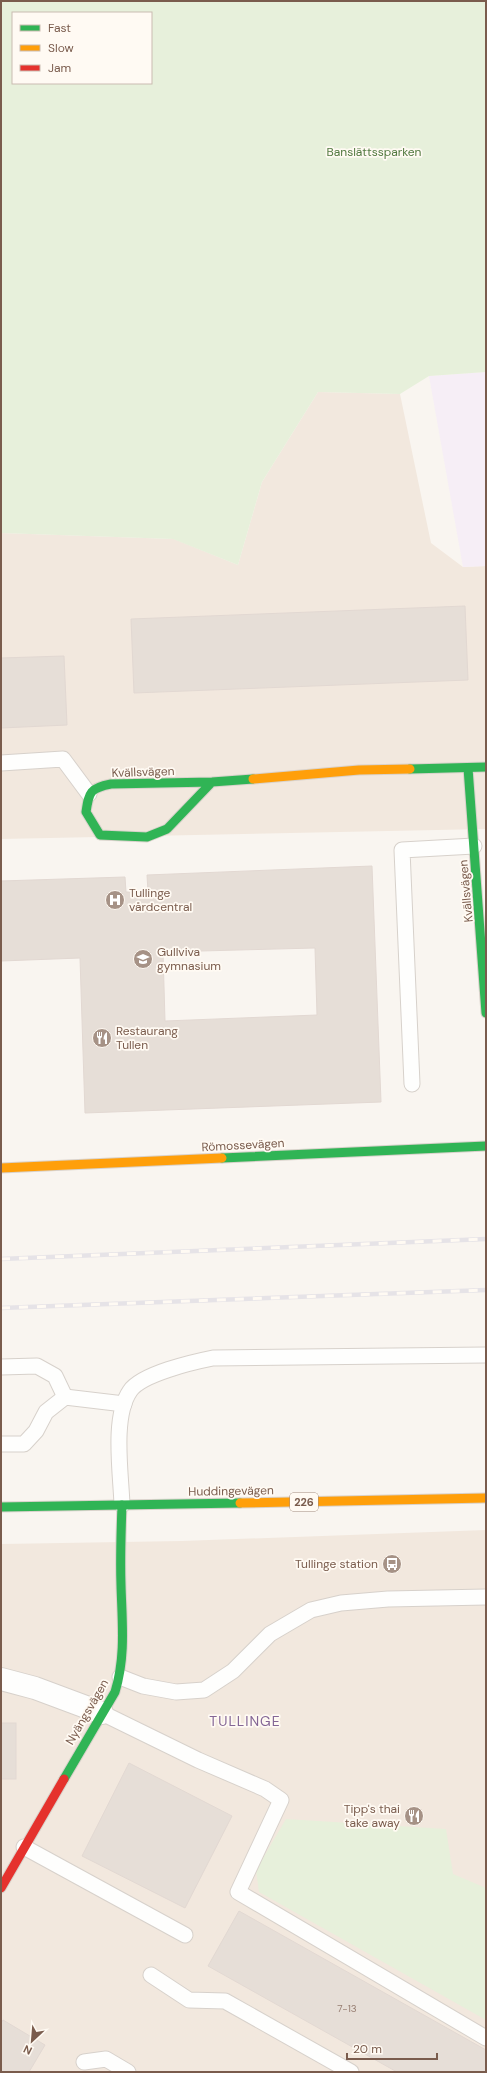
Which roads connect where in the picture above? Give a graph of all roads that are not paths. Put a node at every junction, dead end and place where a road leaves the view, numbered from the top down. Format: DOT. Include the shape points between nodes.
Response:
graph roads {
  1 [pos="1,763"];
  2 [pos="486,767"];
  3 [pos="468,768"];
  4 [pos="212,782"];
  5 [pos="89,794"];
  6 [pos="474,846"];
  7 [pos="482,887"];
  8 [pos="486,1013"];
  9 [pos="412,1084"];
  10 [pos="486,1146"];
  11 [pos="1,1168"];
  12 [pos="486,1355"];
  13 [pos="1,1367"];
  14 [pos="65,1397"];
  15 [pos="124,1404"];
  16 [pos="1,1444"];
  17 [pos="486,1498"];
  18 [pos="122,1505"];
  19 [pos="1,1507"];
  20 [pos="486,1597"];
  21 [pos="120,1677"];
  22 [pos="1,1679"];
  23 [pos="102,1713"];
  24 [pos="24,1847"];
  25 [pos="1,1888"];
  26 [pos="185,1935"];
  27 [pos="150,1975"];
  28 [pos="486,2038"];
  29 [pos="84,2062"];
  30 [pos="128,2072"];
  31 [pos="351,2072"];
  1 -- 5 [label="lane" via="63,759"];
  2 -- 3 [label="street, Kvällsvägen"];
  3 -- 4 [label="street, Kvällsvägen" via="359,770"];
  3 -- 6 [label="street, Kvällsvägen"];
  4 -- 5 [label="street, Kvällsvägen" via="111,784 97,787"];
  4 -- 5 [label="street" via="167,829 147,837 100,835 86,812"];
  6 -- 7 [label="street, Kvällsvägen"];
  6 -- 9 [label="lane" via="402,850"];
  7 -- 8 [label="street, Kvällsvägen"];
  10 -- 11 [label="street, Römossevägen"];
  12 -- 15 [label="lane" via="213,1358 189,1362 140,1381 130,1391"];
  13 -- 14 [label="lane" via="37,1366 55,1376"];
  14 -- 15 [label="lane"];
  14 -- 16 [label="lane" via="46,1412 36,1431 24,1444"];
  15 -- 18 [label="lane" via="119,1435"];
  17 -- 18 [label="street, Huddingevägen / 226"];
  18 -- 19 [label="street, Huddingevägen / 226"];
  18 -- 21 [label="street, Nyängsvägen" via="121,1586 125,1641"];
  20 -- 21 [label="lane" via="388,1599 341,1603 311,1610 270,1634 232,1671 204,1690 176,1692 143,1686"];
  21 -- 23 [label="street, Nyängsvägen" via="115,1692"];
  22 -- 23 [label="street" via="35,1688"];
  23 -- 24 [label="street, Nyängsvägen"];
  23 -- 28 [label="lane" via="265,1789 281,1800 238,1892"];
  24 -- 25 [label="street, Nyängsvägen"];
  24 -- 26 [label="lane"];
  27 -- 31 [label="lane" via="189,2000 225,2001"];
  29 -- 30 [label="lane" via="106,2059"];
}
